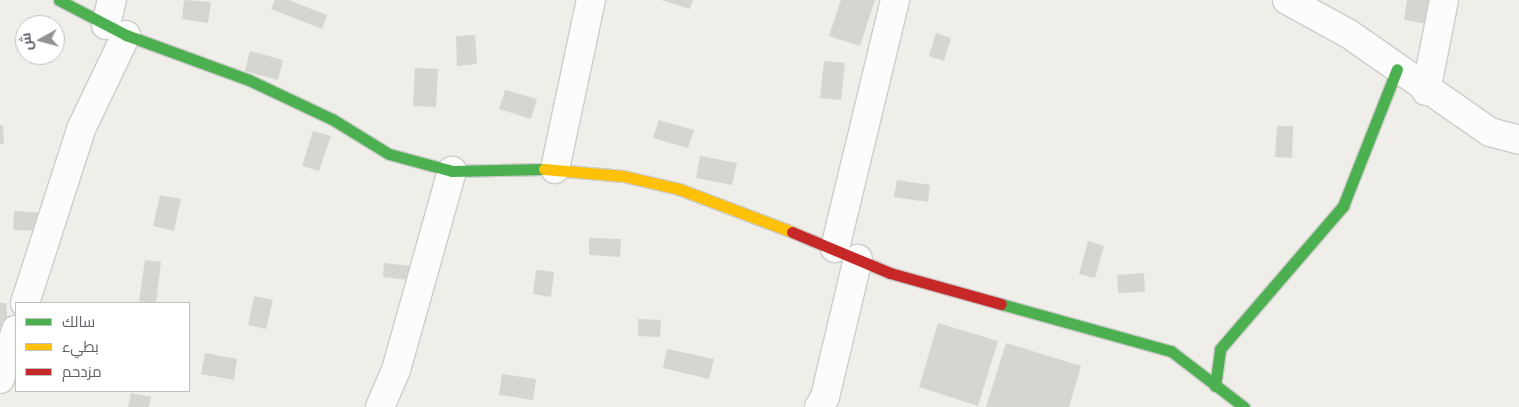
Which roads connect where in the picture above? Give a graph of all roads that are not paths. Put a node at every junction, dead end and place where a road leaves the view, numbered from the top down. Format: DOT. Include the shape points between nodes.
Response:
graph roads {
  1 [pos="59,0"];
  2 [pos="591,0"];
  3 [pos="895,0"];
  4 [pos="1287,0"];
  5 [pos="1444,0"];
  6 [pos="115,20"];
  7 [pos="1396,69"];
  8 [pos="1426,91"];
  9 [pos="1519,140"];
  10 [pos="555,169"];
  11 [pos="452,172"];
  12 [pos="847,253"];
  13 [pos="25,302"];
  14 [pos="15,333"];
  15 [pos="0,379"];
  16 [pos="1215,386"];
  17 [pos="380,407"];
  18 [pos="819,407"];
  19 [pos="1244,407"];
  1 -- 6 [label="street"];
  2 -- 10 [label="street"];
  3 -- 12 [label="street"];
  4 -- 7 [label="street" via="1349,34"];
  5 -- 8 [label="street"];
  6 -- 11 [label="street" via="332,119 390,154"];
  6 -- 13 [label="street"];
  7 -- 8 [label="street"];
  7 -- 16 [label="street" via="1343,206 1220,349"];
  8 -- 9 [label="street" via="1490,132"];
  10 -- 11 [label="street"];
  10 -- 12 [label="street" via="622,176 679,189"];
  11 -- 17 [label="street" via="396,370"];
  12 -- 16 [label="street" via="890,274 1171,351"];
  12 -- 18 [label="street" via="825,397"];
  14 -- 15 [label="street"];
  16 -- 19 [label="street"];
}
